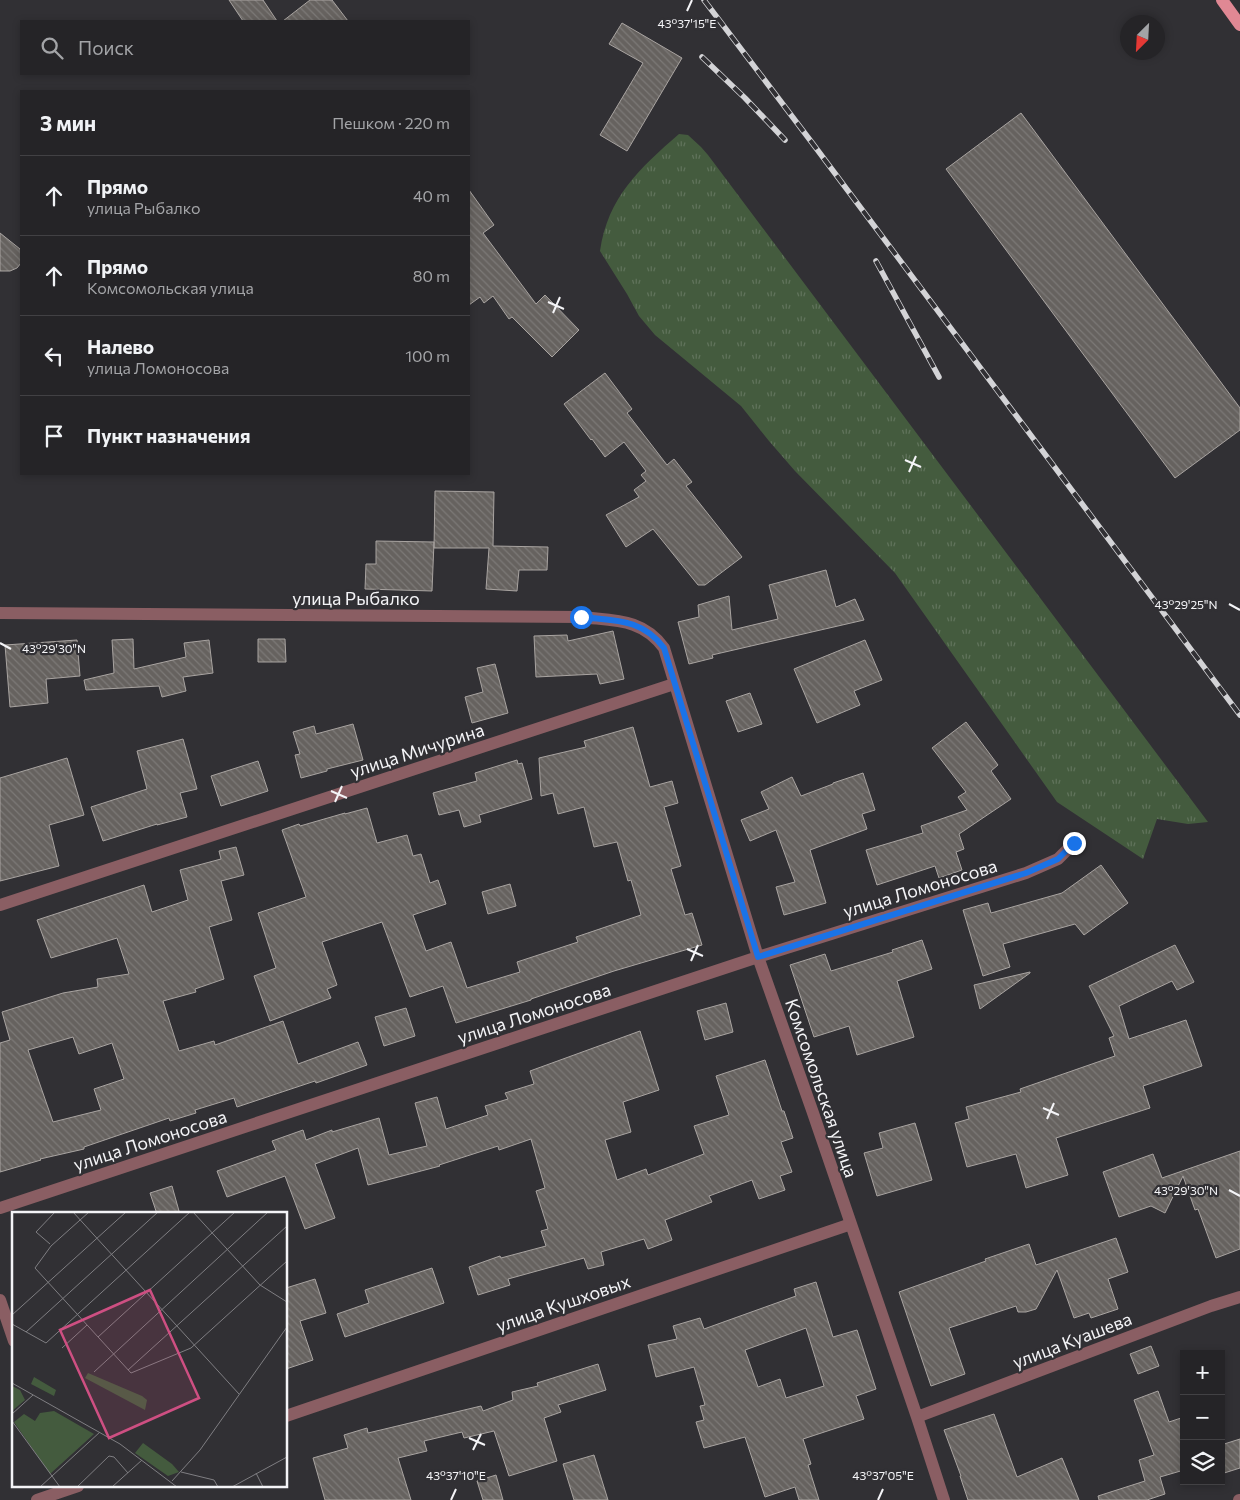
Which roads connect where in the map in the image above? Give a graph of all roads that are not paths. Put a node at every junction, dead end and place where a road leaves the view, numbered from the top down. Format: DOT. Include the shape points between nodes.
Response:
graph roads {
  1 [pos="1222,0"];
  2 [pos="1240,25"];
  3 [pos="0,613"];
  4 [pos="674,684"];
  5 [pos="1074,843"];
  6 [pos="0,905"];
  7 [pos="758,957"];
  8 [pos="0,1208"];
  9 [pos="850,1224"];
  10 [pos="1240,1297"];
  11 [pos="0,1300"];
  12 [pos="12,1335"];
  13 [pos="288,1415"];
  14 [pos="917,1417"];
  15 [pos="64,1492"];
  16 [pos="36,1500"];
  17 [pos="944,1500"];
  1 -- 2 [label="main road"];
  3 -- 4 [label="street, улица Рыбалко" via="581,617 631,623 649,631 664,648"];
  4 -- 6 [label="street, улица Мичурина"];
  4 -- 7 [label="street, Комсомольская улица"];
  5 -- 7 [label="street, улица Ломоносова" via="1058,859 1026,873"];
  7 -- 8 [label="street, улица Ломоносова"];
  7 -- 9 [label="street, Комсомольская улица"];
  9 -- 13 [label="street, улица Кушховых"];
  9 -- 14 [label="street, Комсомольская улица"];
  10 -- 14 [label="street, улица Куашева"];
  11 -- 12 [label="street"];
  14 -- 17 [label="street, Комсомольская улица"];
  15 -- 16 [label="street"];
}
